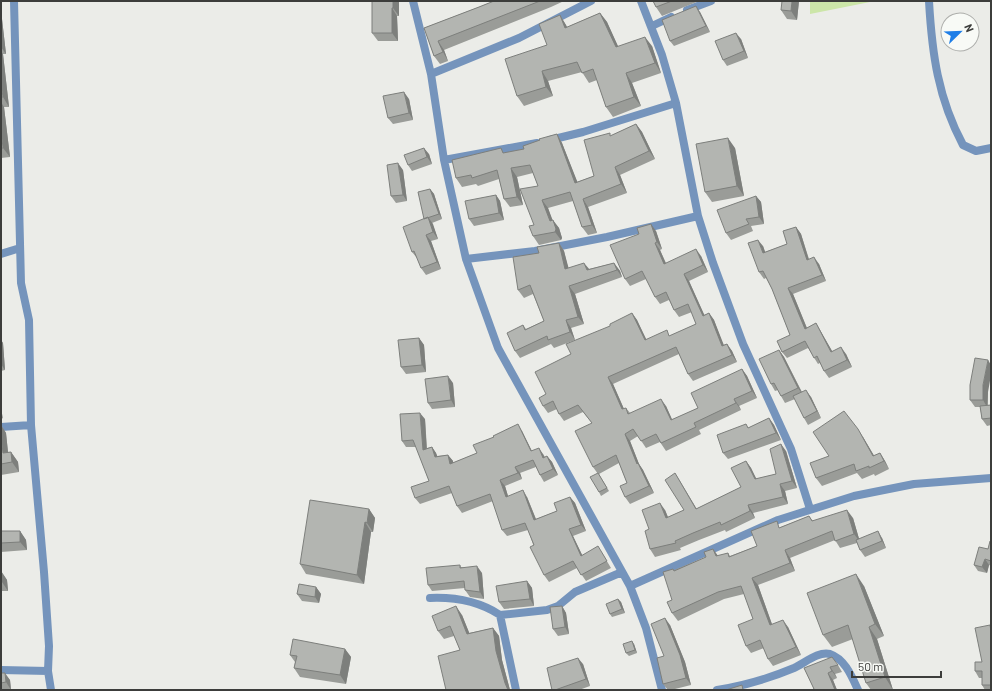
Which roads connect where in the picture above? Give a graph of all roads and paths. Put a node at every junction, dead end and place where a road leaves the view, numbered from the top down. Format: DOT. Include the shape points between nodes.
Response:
graph roads {
  1 [pos="14,1"];
  2 [pos="413,1"];
  3 [pos="591,1"];
  4 [pos="641,1"];
  5 [pos="711,1"];
  6 [pos="929,1"];
  7 [pos="652,26"];
  8 [pos="431,74"];
  9 [pos="676,103"];
  10 [pos="991,148"];
  11 [pos="444,160"];
  12 [pos="698,216"];
  13 [pos="20,248"];
  14 [pos="1,254"];
  15 [pos="466,259"];
  16 [pos="31,425"];
  17 [pos="1,427"];
  18 [pos="991,478"];
  19 [pos="810,509"];
  20 [pos="622,572"];
  21 [pos="630,586"];
  22 [pos="430,598"];
  23 [pos="500,615"];
  24 [pos="1,670"];
  25 [pos="48,671"];
  26 [pos="50,690"];
  27 [pos="516,690"];
  28 [pos="662,690"];
  29 [pos="717,690"];
  30 [pos="858,690"];
  1 -- 13 [label="street"];
  2 -- 8 [label="street"];
  3 -- 8 [label="street" via="519,38"];
  4 -- 7 [label="street"];
  5 -- 7 [label="street"];
  6 -- 10 [label="street" via="936,73 945,105 964,145 976,151"];
  7 -- 9 [label="street"];
  8 -- 11 [label="street"];
  9 -- 11 [label="street" via="560,138"];
  9 -- 12 [label="street"];
  11 -- 15 [label="street"];
  12 -- 15 [label="street" via="607,238 535,251"];
  12 -- 19 [label="street" via="743,344 791,449"];
  13 -- 14 [label="street"];
  13 -- 16 [label="street" via="21,283 29,320"];
  15 -- 20 [label="street" via="498,348"];
  16 -- 17 [label="street"];
  16 -- 25 [label="street" via="44,565"];
  18 -- 19 [label="street" via="914,484 854,496"];
  19 -- 21 [label="street" via="778,520"];
  20 -- 21 [label="street"];
  20 -- 23 [label="street" via="575,592 558,606 547,610"];
  21 -- 28 [label="street" via="646,628"];
  22 -- 23 [label="street" via="454,599 482,606"];
  23 -- 27 [label="street"];
  24 -- 25 [label="street"];
  25 -- 26 [label="street"];
  29 -- 30 [label="street" via="766,678 819,655 830,654 840,660 852,674"];
}
